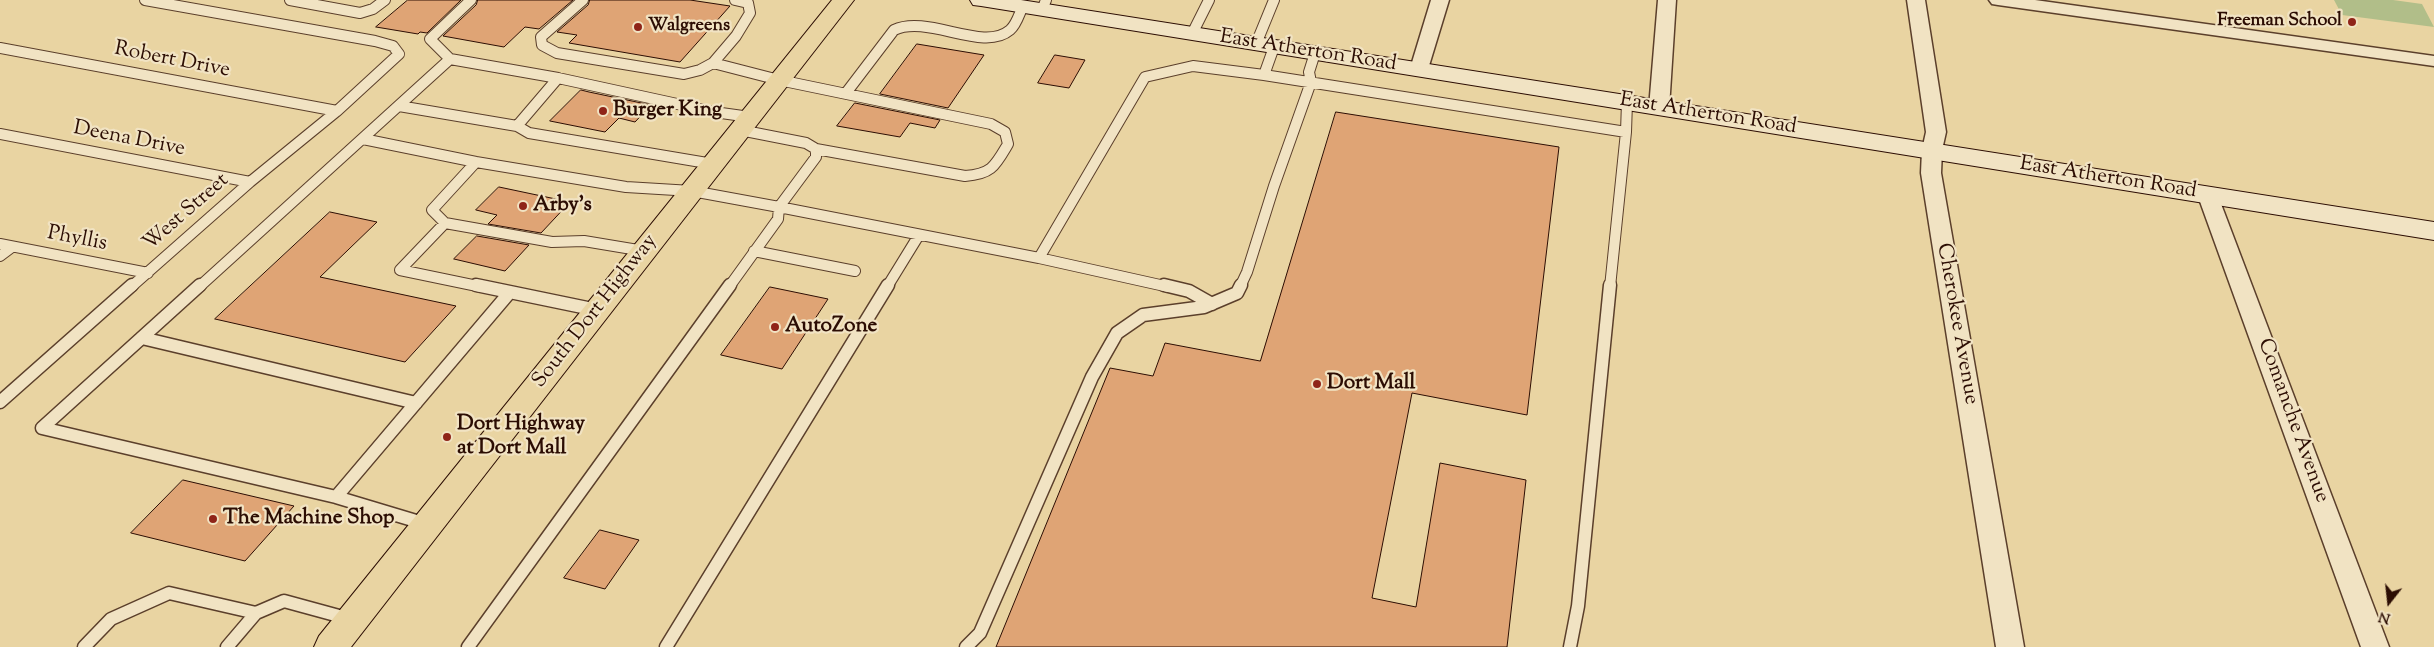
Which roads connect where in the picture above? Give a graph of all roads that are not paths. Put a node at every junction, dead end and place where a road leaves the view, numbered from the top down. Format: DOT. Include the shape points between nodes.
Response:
graph roads {
  1 [pos="146,0"];
  2 [pos="290,0"];
  3 [pos="385,0"];
  4 [pos="472,0"];
  5 [pos="583,0"];
  6 [pos="735,0"];
  7 [pos="842,0"];
  8 [pos="982,0"];
  9 [pos="1209,0"];
  10 [pos="1274,0"];
  11 [pos="1440,0"];
  12 [pos="1667,0"];
  13 [pos="1916,0"];
  14 [pos="1998,0"];
  15 [pos="1037,5"];
  16 [pos="1192,34"];
  17 [pos="1265,45"];
  18 [pos="0,48"];
  19 [pos="1315,53"];
  20 [pos="450,59"];
  21 [pos="2434,61"];
  22 [pos="713,63"];
  23 [pos="1420,69"];
  24 [pos="1264,75"];
  25 [pos="558,78"];
  26 [pos="779,80"];
  27 [pos="1311,82"];
  28 [pos="846,94"];
  29 [pos="1627,102"];
  30 [pos="400,106"];
  31 [pos="1659,108"];
  32 [pos="336,111"];
  33 [pos="745,123"];
  34 [pos="518,126"];
  35 [pos="1626,132"];
  36 [pos="0,134"];
  37 [pos="364,140"];
  38 [pos="816,149"];
  39 [pos="1932,150"];
  40 [pos="476,162"];
  41 [pos="713,164"];
  42 [pos="250,182"];
  43 [pos="692,191"];
  44 [pos="2208,196"];
  45 [pos="779,207"];
  46 [pos="445,223"];
  47 [pos="2434,231"];
  48 [pos="919,235"];
  49 [pos="0,244"];
  50 [pos="12,247"];
  51 [pos="644,251"];
  52 [pos="754,251"];
  53 [pos="0,256"];
  54 [pos="1039,258"];
  55 [pos="855,271"];
  56 [pos="148,273"];
  57 [pos="510,292"];
  58 [pos="1212,304"];
  59 [pos="598,310"];
  60 [pos="142,338"];
  61 [pos="0,402"];
  62 [pos="416,403"];
  63 [pos="336,497"];
  64 [pos="428,524"];
  65 [pos="256,613"];
  66 [pos="352,620"];
  67 [pos="84,647"];
  68 [pos="227,647"];
  69 [pos="331,647"];
  70 [pos="468,647"];
  71 [pos="666,647"];
  72 [pos="966,647"];
  73 [pos="1570,647"];
  74 [pos="2010,647"];
  75 [pos="2375,647"];
  1 -- 32 [label="lane, West Street" via="393,46 399,54"];
  2 -- 3 [label="lane" via="360,12 373,9"];
  4 -- 20 [label="lane" via="430,38"];
  5 -- 22 [label="lane" via="541,37 542,44 557,53 684,74"];
  6 -- 22 [label="lane" via="748,3 750,14"];
  7 -- 26 [label="main road, South Dort Highway"];
  8 -- 15 [label="street, East Atherton Road"];
  9 -- 16 [label="lane"];
  10 -- 17 [label="lane"];
  11 -- 23 [label="street"];
  12 -- 31 [label="street"];
  13 -- 39 [label="street, Cherokee Avenue" via="1936,130"];
  14 -- 21 [label="street"];
  15 -- 16 [label="street, East Atherton Road"];
  15 -- 28 [label="lane" via="1001,36 919,26 894,30"];
  16 -- 17 [label="street, East Atherton Road"];
  17 -- 19 [label="street, East Atherton Road"];
  17 -- 24 [label="lane"];
  18 -- 32 [label="lane, Robert Drive"];
  19 -- 23 [label="street, East Atherton Road"];
  19 -- 27 [label="lane" via="1309,72"];
  20 -- 25 [label="lane"];
  20 -- 30 [label="lane"];
  22 -- 26 [label="lane"];
  23 -- 29 [label="street, East Atherton Road"];
  24 -- 27 [label="lane"];
  24 -- 54 [label="lane" via="1193,66 1145,78"];
  25 -- 33 [label="lane" via="714,112"];
  25 -- 34 [label="lane"];
  26 -- 28 [label="lane"];
  26 -- 33 [label="main road, South Dort Highway"];
  27 -- 35 [label="lane"];
  27 -- 58 [label="lane" via="1247,272 1237,293"];
  28 -- 38 [label="lane" via="991,124 1005,132 1008,144 993,168 982,176 965,176"];
  29 -- 31 [label="street, East Atherton Road"];
  29 -- 35 [label="lane"];
  30 -- 34 [label="lane"];
  30 -- 37 [label="lane"];
  31 -- 39 [label="street, East Atherton Road"];
  32 -- 42 [label="lane, West Street"];
  33 -- 38 [label="lane"];
  33 -- 41 [label="main road, South Dort Highway"];
  34 -- 41 [label="lane" via="529,133"];
  35 -- 73 [label="lane" via="1578,606"];
  36 -- 42 [label="lane, Deena Drive"];
  37 -- 40 [label="lane"];
  37 -- 60 [label="lane"];
  38 -- 45 [label="lane" via="816,156"];
  39 -- 44 [label="street, East Atherton Road"];
  39 -- 74 [label="street, Cherokee Avenue" via="1931,173"];
  40 -- 43 [label="lane" via="626,187"];
  40 -- 46 [label="lane" via="432,210"];
  41 -- 43 [label="main road, South Dort Highway"];
  42 -- 56 [label="lane, West Street"];
  43 -- 45 [label="lane"];
  43 -- 51 [label="main road, South Dort Highway"];
  44 -- 47 [label="street, East Atherton Road"];
  44 -- 75 [label="street, Comanche Avenue"];
  45 -- 48 [label="lane"];
  45 -- 52 [label="lane" via="778,219"];
  46 -- 51 [label="lane" via="552,242 584,241"];
  46 -- 57 [label="lane" via="400,270"];
  48 -- 54 [label="lane"];
  48 -- 71 [label="lane"];
  49 -- 50 [label="lane, Phyllis"];
  50 -- 53 [label="lane"];
  50 -- 56 [label="lane, Phyllis"];
  51 -- 59 [label="main road, South Dort Highway"];
  52 -- 55 [label="lane"];
  52 -- 70 [label="lane"];
  54 -- 58 [label="lane" via="1189,291"];
  56 -- 61 [label="lane, West Street"];
  57 -- 59 [label="lane"];
  57 -- 62 [label="lane"];
  58 -- 72 [label="lane" via="1143,315 1117,333 1092,377 980,633"];
  59 -- 64 [label="main road, South Dort Highway"];
  60 -- 62 [label="lane"];
  60 -- 63 [label="lane" via="42,428"];
  62 -- 63 [label="lane"];
  63 -- 64 [label="lane"];
  64 -- 66 [label="main road, South Dort Highway"];
  65 -- 66 [label="lane" via="284,601"];
  65 -- 67 [label="lane" via="169,593 111,619"];
  65 -- 68 [label="lane"];
  66 -- 69 [label="main road, South Dort Highway"];
}
